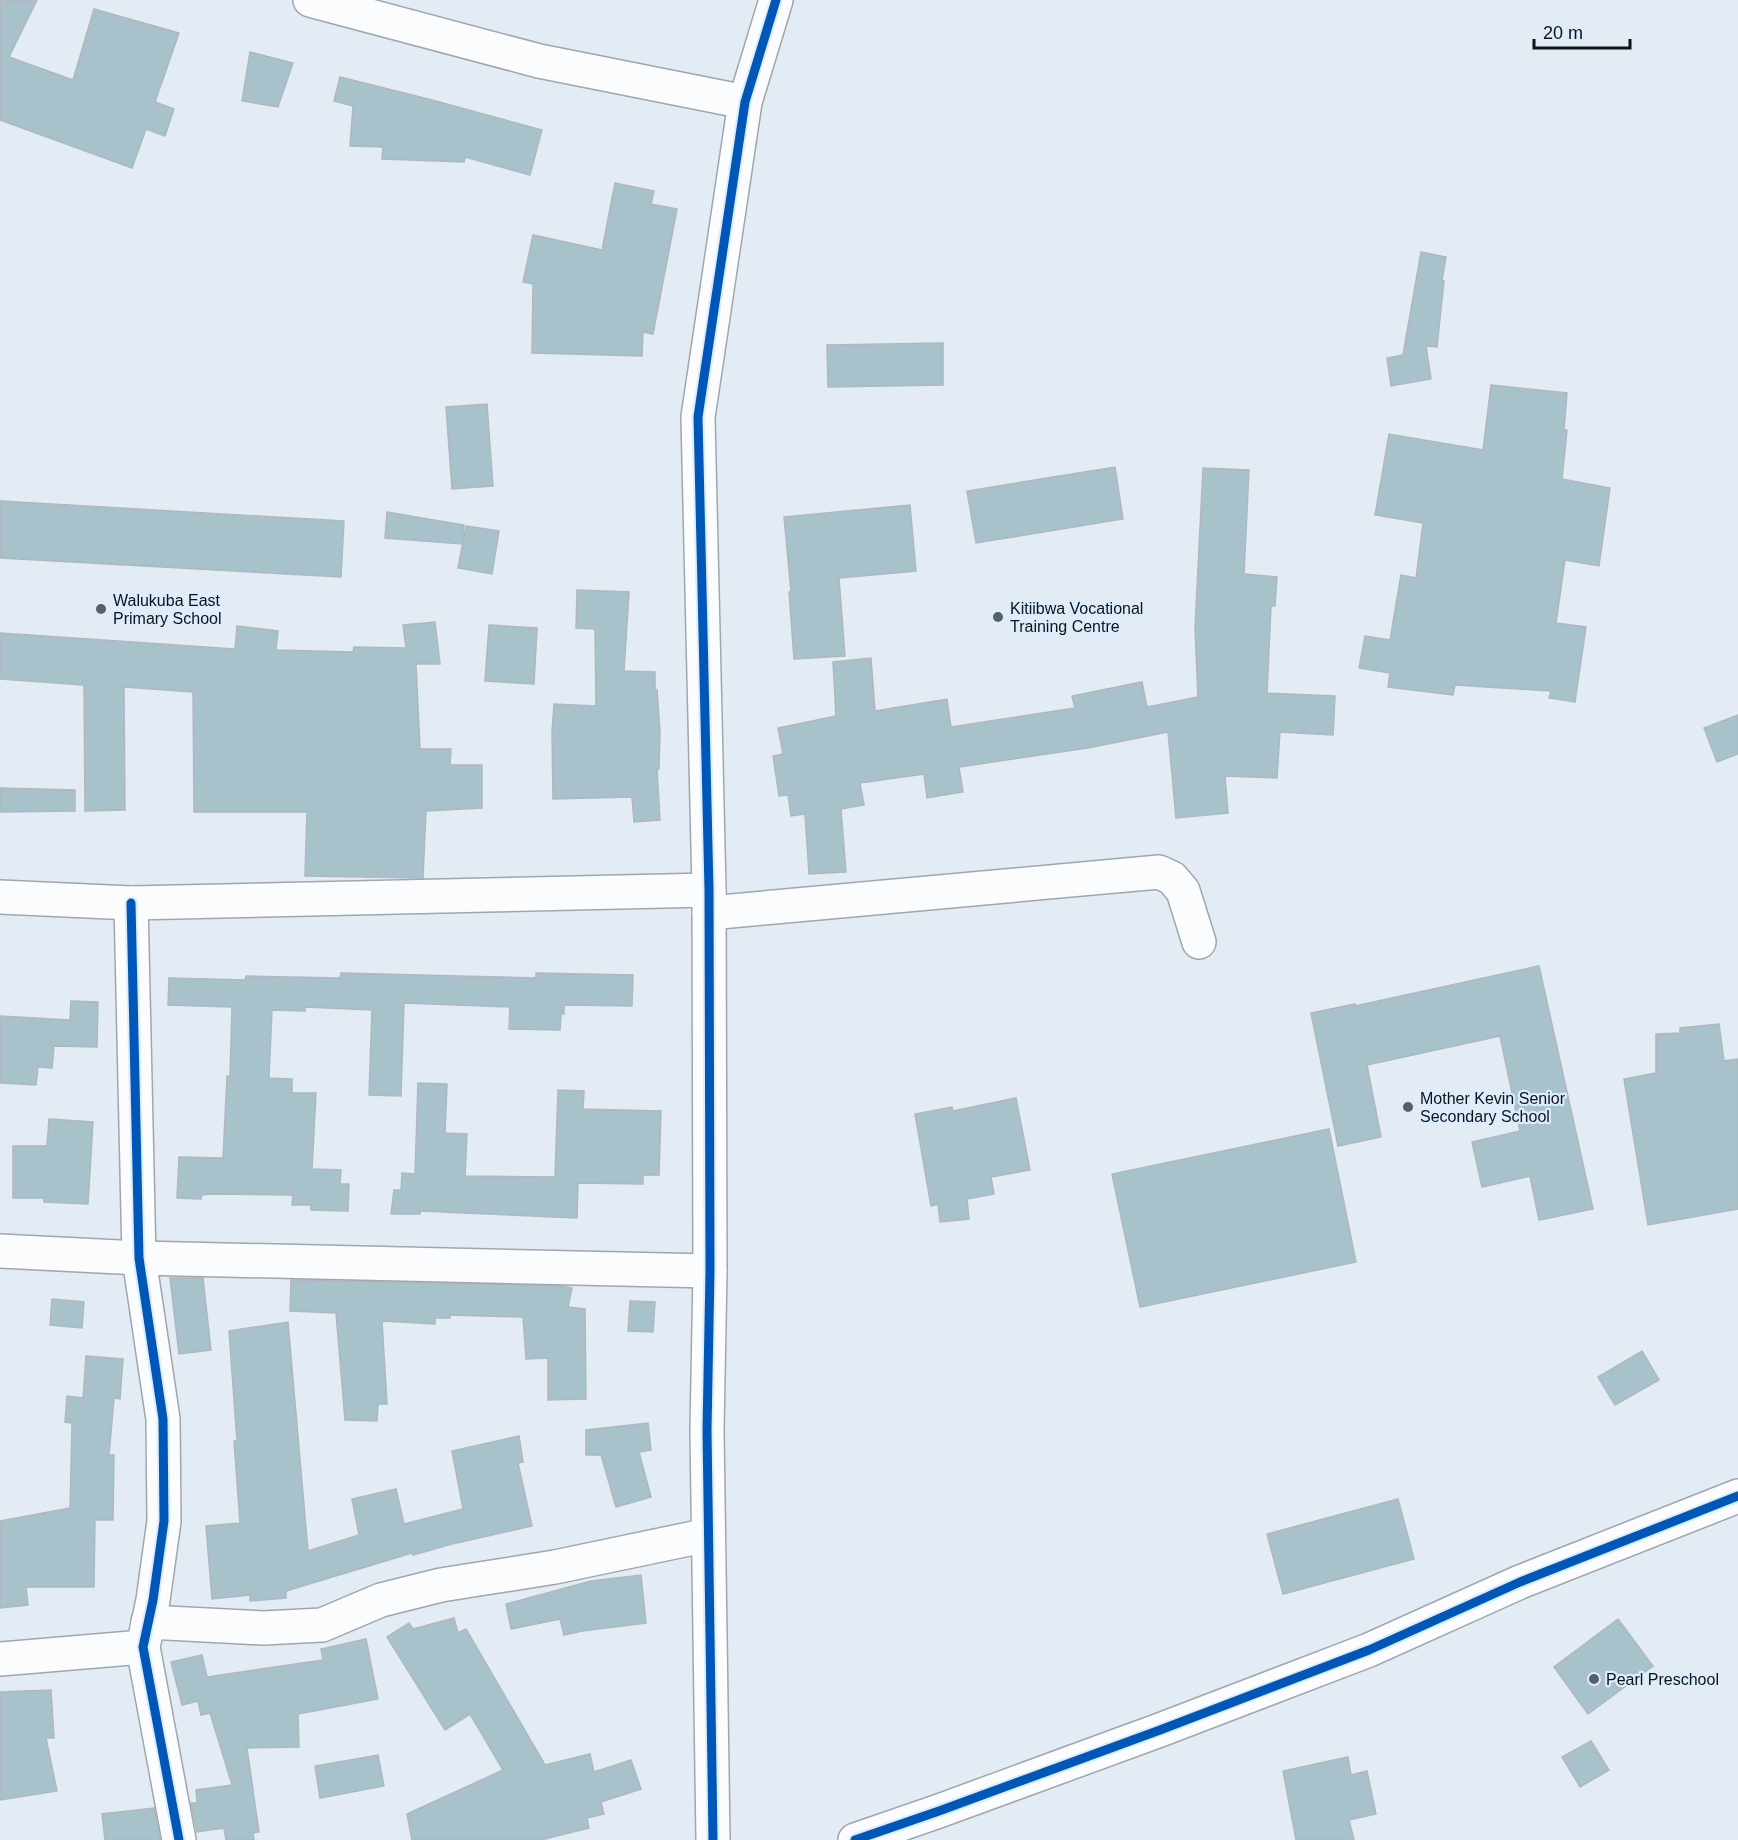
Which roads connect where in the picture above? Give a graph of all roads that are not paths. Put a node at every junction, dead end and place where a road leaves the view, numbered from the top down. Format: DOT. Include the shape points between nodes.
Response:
graph roads {
  1 [pos="310,0"];
  2 [pos="776,0"];
  3 [pos="745,102"];
  4 [pos="0,897"];
  5 [pos="709,902"];
  6 [pos="130,903"];
  7 [pos="1199,942"];
  8 [pos="0,1251"];
  9 [pos="139,1258"];
  10 [pos="710,1271"];
  11 [pos="1738,1496"];
  12 [pos="708,1535"];
  13 [pos="146,1634"];
  14 [pos="0,1659"];
  15 [pos="179,1840"];
  16 [pos="713,1840"];
  17 [pos="855,1840"];
  1 -- 3 [label="street" via="539,61"];
  2 -- 3 [label="street"];
  3 -- 5 [label="street" via="698,417"];
  4 -- 6 [label="street"];
  5 -- 6 [label="street"];
  5 -- 7 [label="street" via="1159,872 1172,878 1183,891"];
  5 -- 10 [label="street"];
  6 -- 9 [label="street"];
  8 -- 9 [label="street"];
  9 -- 10 [label="street"];
  9 -- 13 [label="street" via="164,1419 164,1521"];
  10 -- 12 [label="street"];
  11 -- 17 [label="street" via="1520,1582 1369,1650"];
  12 -- 13 [label="street" via="555,1567 441,1585 381,1600 322,1625"];
  12 -- 16 [label="street"];
  13 -- 14 [label="street"];
  13 -- 15 [label="street"];
}
